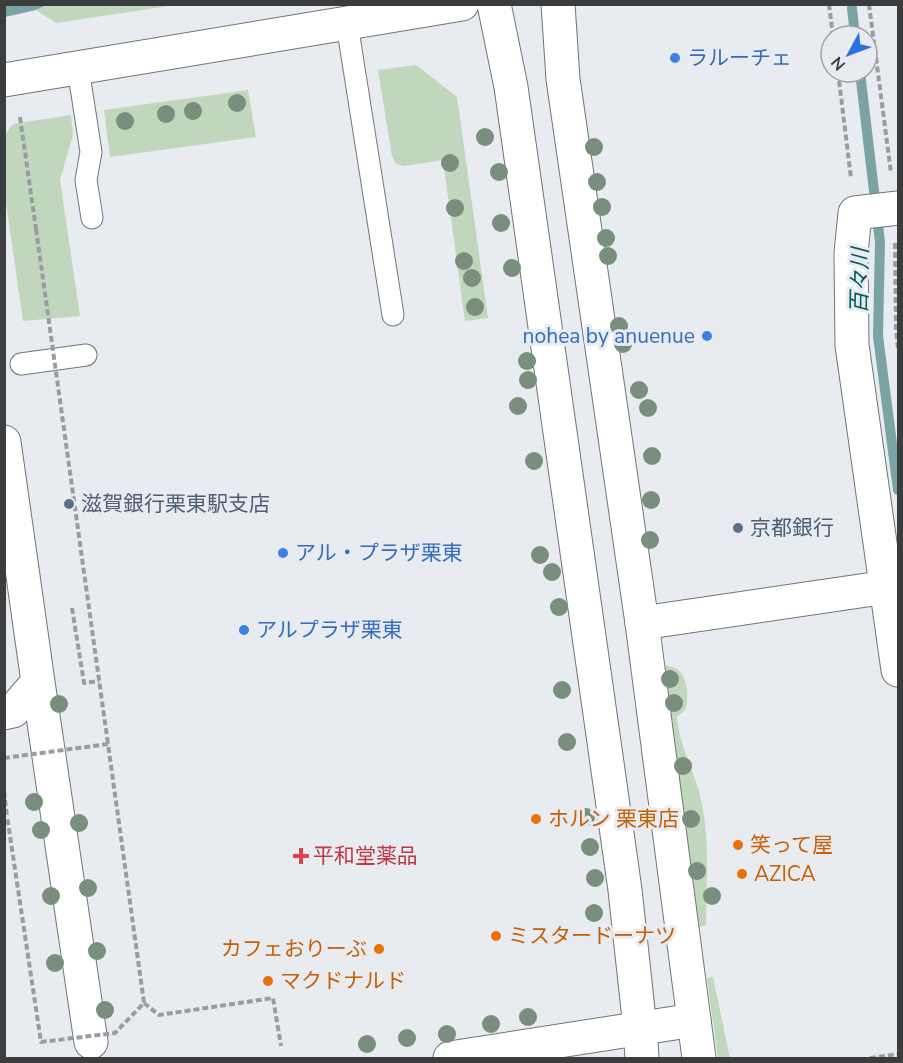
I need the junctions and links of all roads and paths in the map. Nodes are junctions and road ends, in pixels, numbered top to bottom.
1 (462, 4) edge
2 (494, 4) edge
3 (558, 4) edge
4 (830, 4) edge
5 (347, 24) junction
6 (832, 24) edge
7 (78, 68) junction
8 (4, 80) edge
9 (841, 84) edge
10 (20, 117) dead end
11 (875, 211) edge
12 (92, 218) dead end
13 (393, 315) dead end
14 (86, 355) dead end
15 (21, 364) dead end
16 (4, 442) edge
17 (893, 587) edge
18 (72, 609) dead end
19 (642, 623) junction
20 (898, 670) edge
21 (99, 681) junction
22 (38, 682) junction
23 (4, 713) edge
24 (108, 744) junction
25 (4, 758) edge
26 (4, 791) edge
27 (144, 1003) junction
28 (694, 1020) junction
29 (91, 1042) dead end
30 (641, 1043) edge
31 (281, 1046) dead end
32 (898, 1054) edge
33 (450, 1059) edge
34 (699, 1059) edge
35 (870, 1059) edge

1 - 5 street
2 - 30 street
3 - 19 street
4 - 6 path
5 - 7 street
5 - 13 lane
7 - 8 street
7 - 12 lane
9 - 11 path
10 - 21 path, bridge
11 - 17 street
14 - 15 lane
16 - 22 street
17 - 19 street
17 - 20 street
18 - 21 path
19 - 28 street
21 - 24 path, bridge
22 - 23 street
22 - 29 street
24 - 25 path, bridge
24 - 27 path, bridge
26 - 27 path, bridge
27 - 31 path
28 - 30 street
28 - 34 street
30 - 33 street
32 - 35 path

